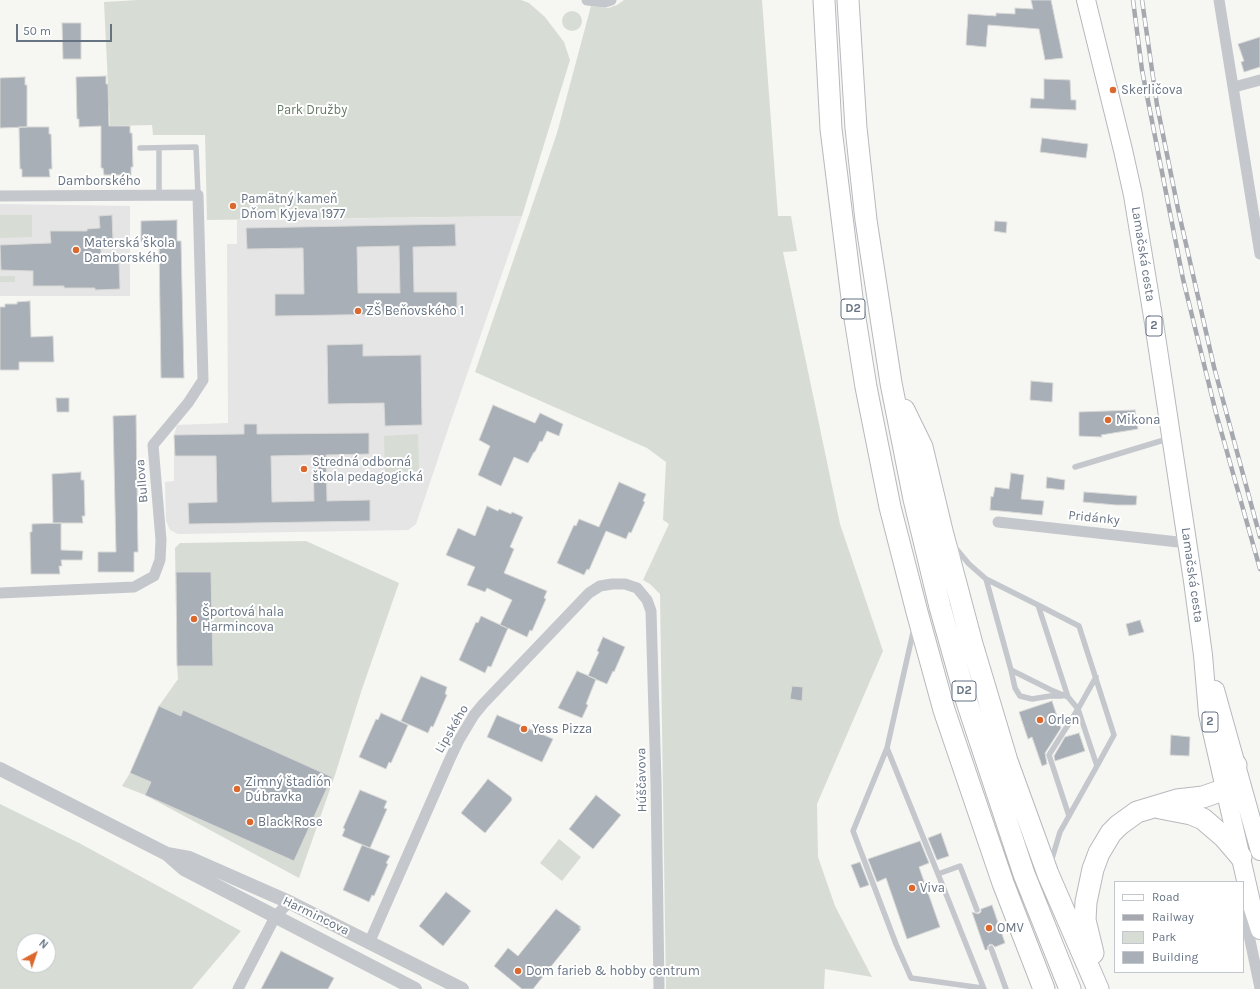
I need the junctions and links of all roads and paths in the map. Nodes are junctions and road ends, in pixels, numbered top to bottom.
1 (588, 0) edge
2 (611, 0) edge
3 (824, 0) edge
4 (848, 0) edge
5 (1086, 0) edge
6 (1219, 0) edge
7 (1260, 80) edge
8 (1234, 87) junction
9 (140, 148) dead end
10 (158, 148) junction
11 (159, 195) junction
12 (198, 195) junction
13 (0, 196) edge
14 (1260, 254) edge
15 (891, 383) junction
16 (1172, 440) junction
17 (1075, 467) dead end
18 (998, 522) dead end
19 (942, 531) junction
20 (1187, 543) junction
21 (986, 578) junction
22 (625, 584) joint
23 (0, 593) edge
24 (1038, 605) junction
25 (917, 612) junction
26 (1204, 655) junction
27 (1011, 670) junction
28 (1096, 677) junction
29 (1068, 697) junction
30 (1078, 710) junction
31 (886, 748) junction
32 (1236, 765) junction
33 (1097, 766) junction
34 (0, 768) edge
35 (1224, 788) junction
36 (1152, 807) junction
37 (1069, 816) junction
38 (167, 854) junction
39 (1250, 854) edge
40 (938, 874) junction
41 (1048, 874) junction
42 (289, 902) junction
43 (977, 910) dead end
44 (275, 917) junction
45 (1253, 925) edge
46 (1022, 935) junction
47 (369, 942) junction
48 (991, 948) dead end
49 (1260, 988) edge
50 (238, 989) edge
51 (415, 989) edge
52 (462, 989) edge
53 (659, 989) edge
54 (983, 989) edge
55 (1006, 989) edge
56 (1030, 989) edge
57 (1044, 989) edge
58 (1070, 989) edge
59 (1100, 989) edge

1 - 2 street
3 - 25 highway, D2
4 - 15 highway, D2
5 - 16 main road, Lamačská cesta / 2
6 - 8 street
7 - 8 street
8 - 14 street
9 - 10 lane
10 - 11 lane
10 - 12 lane
11 - 12 street, Damborského
11 - 13 street, Damborského
12 - 23 street, Bullova
15 - 19 highway
15 - 58 highway, D2
16 - 17 lane
16 - 20 main road, Lamačská cesta / 2
18 - 20 street, Pridánky
19 - 21 lane
19 - 41 highway
20 - 26 main road, Lamačská cesta / 2
21 - 24 lane
21 - 27 lane
22 - 47 street, Lipského
22 - 53 street, Húščavova
24 - 28 lane
24 - 29 lane
25 - 31 lane
25 - 46 highway, D2
26 - 32 main road, Lamačská cesta / 2
26 - 35 main road, Lamačská cesta / 2
27 - 29 lane
27 - 29 lane
28 - 30 lane
28 - 33 lane
29 - 30 lane
30 - 33 lane
30 - 37 lane
31 - 40 lane
31 - 54 lane
32 - 35 highway
32 - 39 main road, Lamačská cesta / 2
33 - 37 lane
34 - 38 street, Harmincova
35 - 36 highway
35 - 39 main road, Lamačská cesta / 2
36 - 39 highway
36 - 59 highway
37 - 41 lane
38 - 42 street, Harmincova
38 - 44 street, Harmincova
39 - 45 main road, Lamačská cesta / 2
40 - 43 lane
40 - 54 lane
41 - 59 highway
42 - 44 street
42 - 47 street, Harmincova
44 - 50 street
44 - 51 street, Harmincova
45 - 49 street, Lamačská cesta
46 - 56 highway
46 - 57 highway, D2
47 - 52 street, Harmincova
48 - 55 lane

